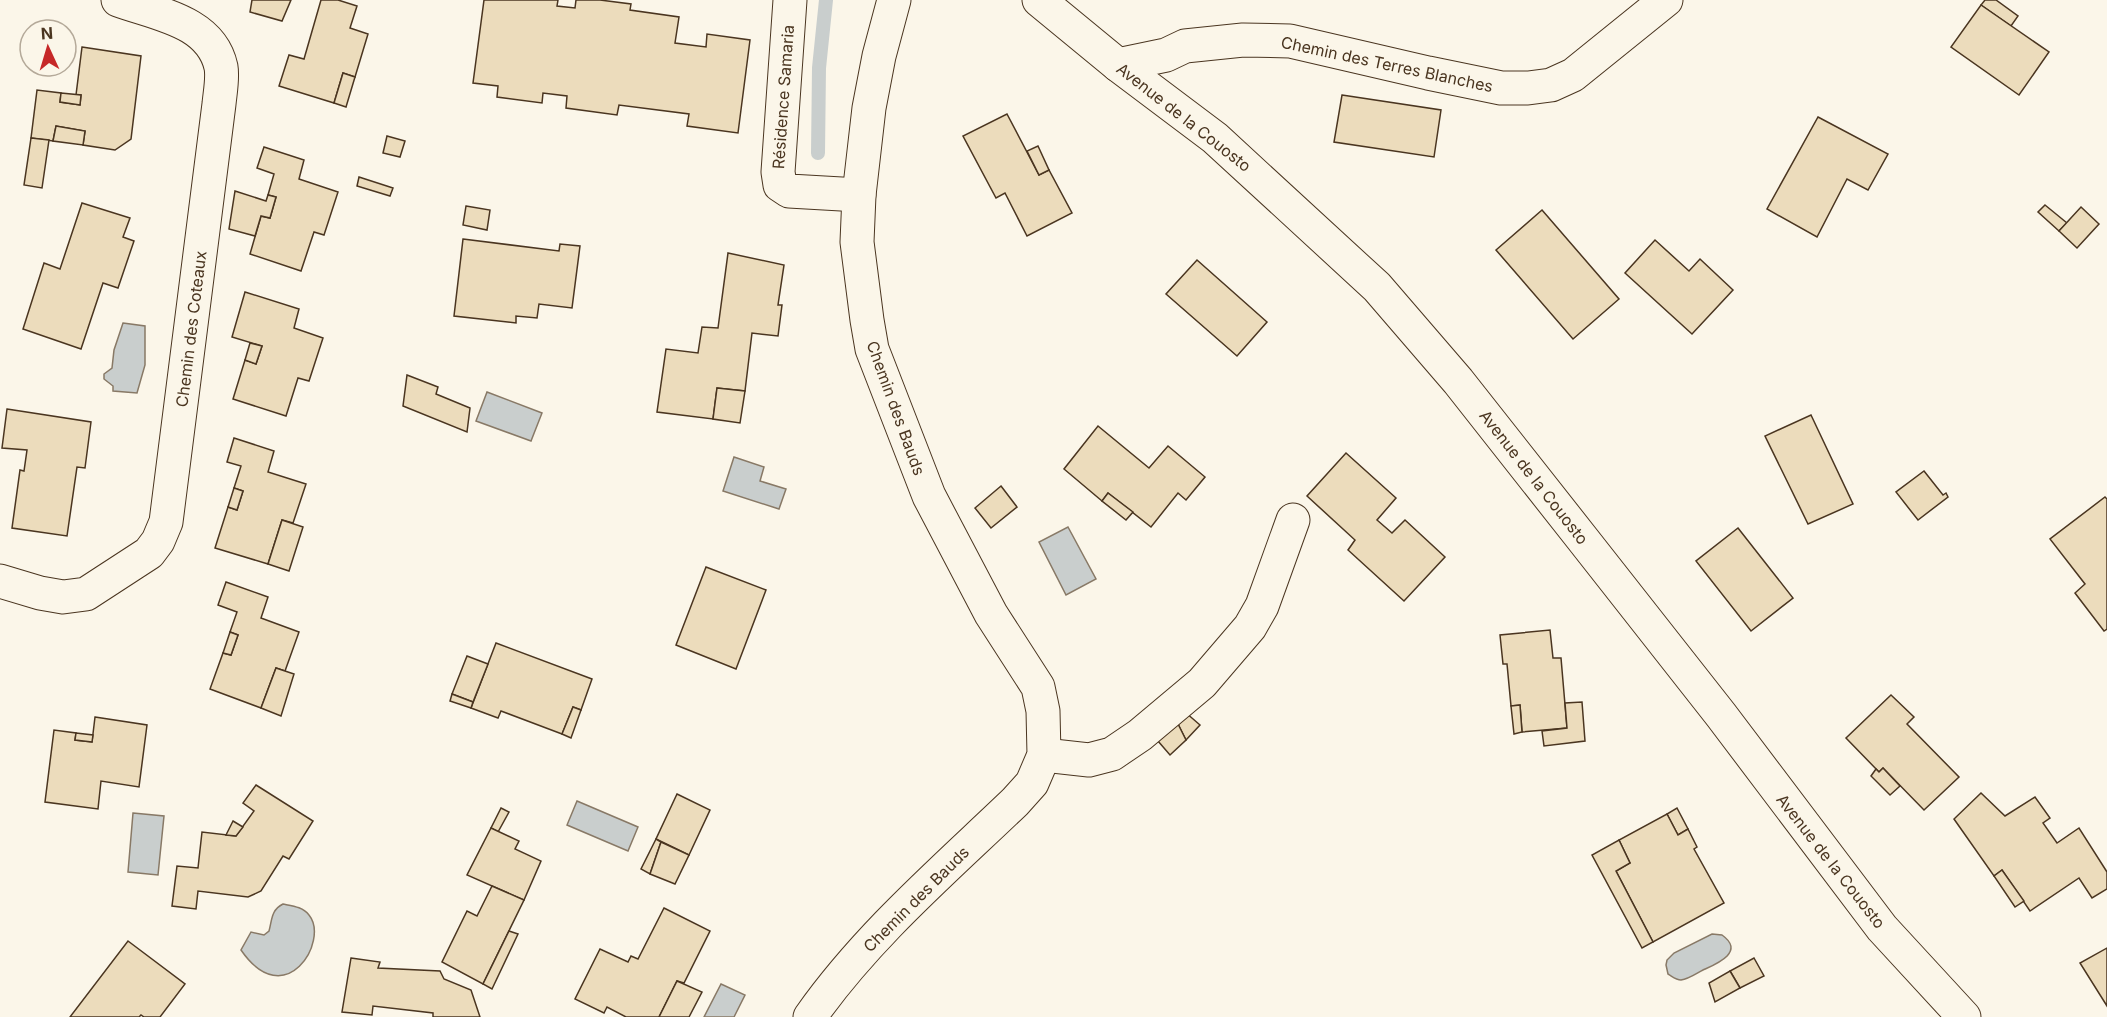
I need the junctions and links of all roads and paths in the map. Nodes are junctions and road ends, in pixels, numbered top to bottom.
1 (118, 0) edge
2 (790, 0) edge
3 (894, 0) edge
4 (1039, 0) edge
5 (1666, 0) edge
6 (1118, 65) junction
7 (859, 195) junction
8 (1293, 520) dead end
9 (0, 581) edge
10 (1044, 755) junction
11 (810, 1017) edge
12 (1964, 1017) edge

1 - 9 street, Chemin des Coteaux
2 - 7 street, Résidence Samaria
3 - 7 street, Chemin des Bauds
4 - 6 street, Avenue de la Couosto
5 - 6 street, Chemin des Terres Blanches
6 - 12 street, Avenue de la Couosto
7 - 10 street, Chemin des Bauds
8 - 10 street
10 - 11 street, Chemin des Bauds

